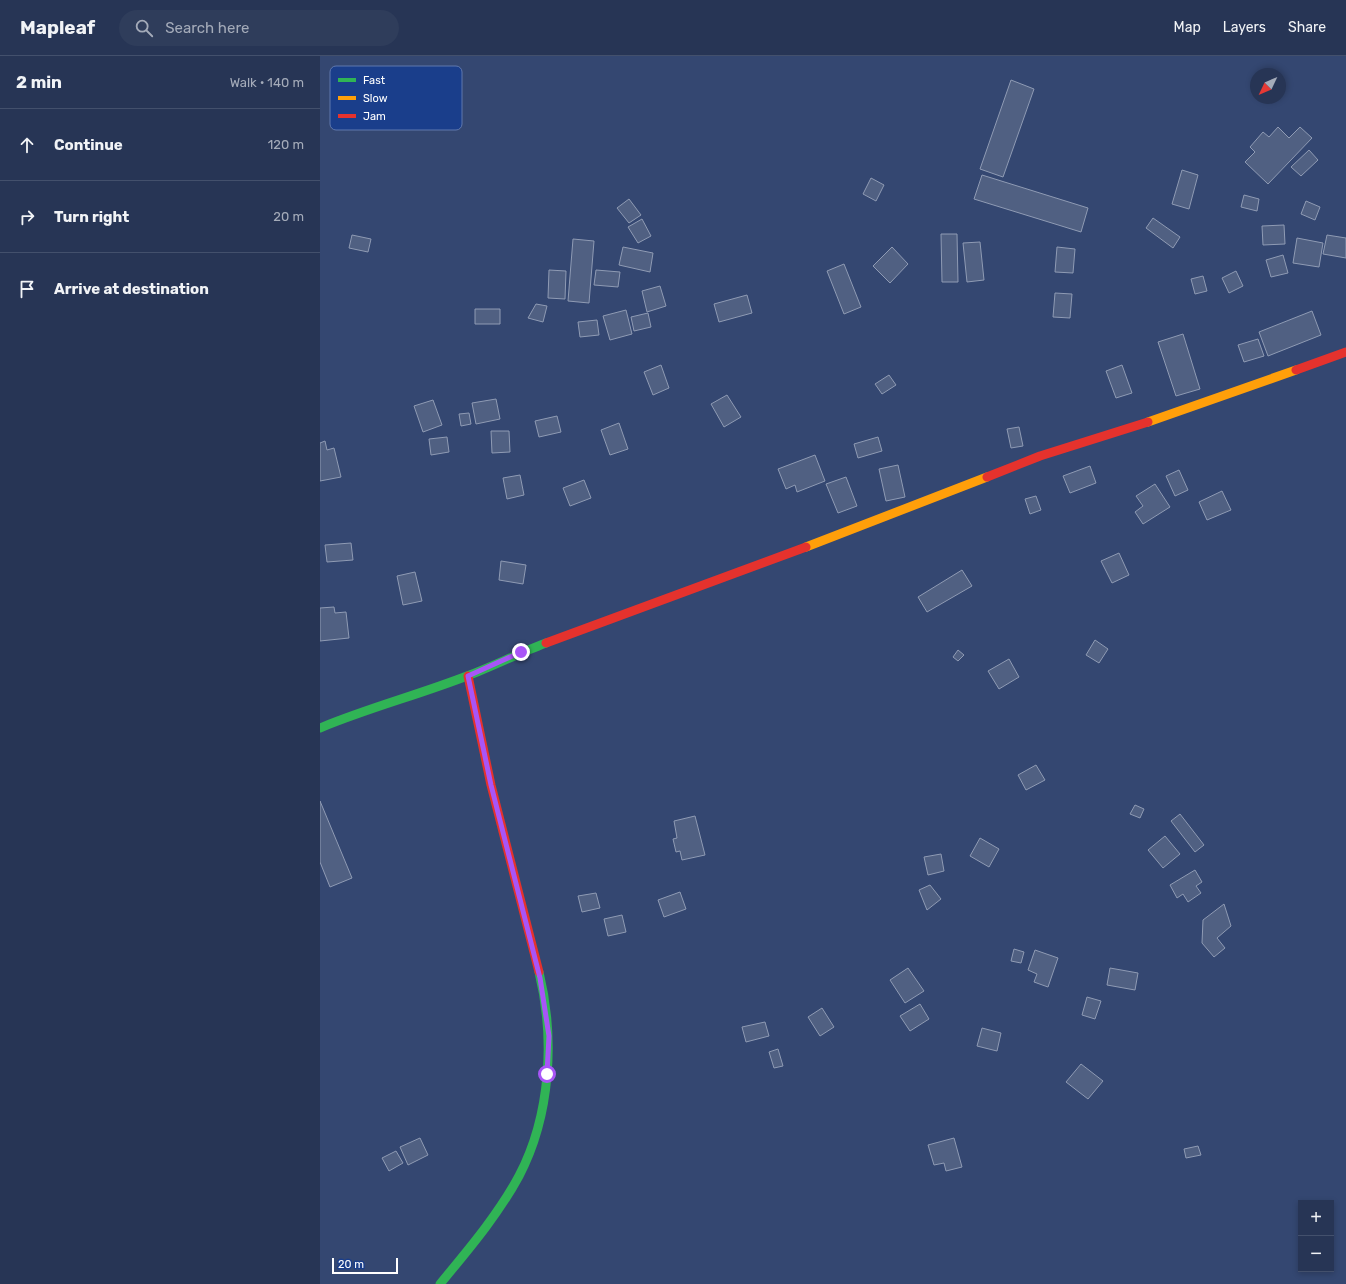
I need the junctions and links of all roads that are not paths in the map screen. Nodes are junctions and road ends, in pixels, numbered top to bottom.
1 (1346, 352) edge
2 (468, 676) junction
3 (320, 728) edge
4 (440, 1284) edge

1 - 2 street
2 - 3 street
2 - 4 street

